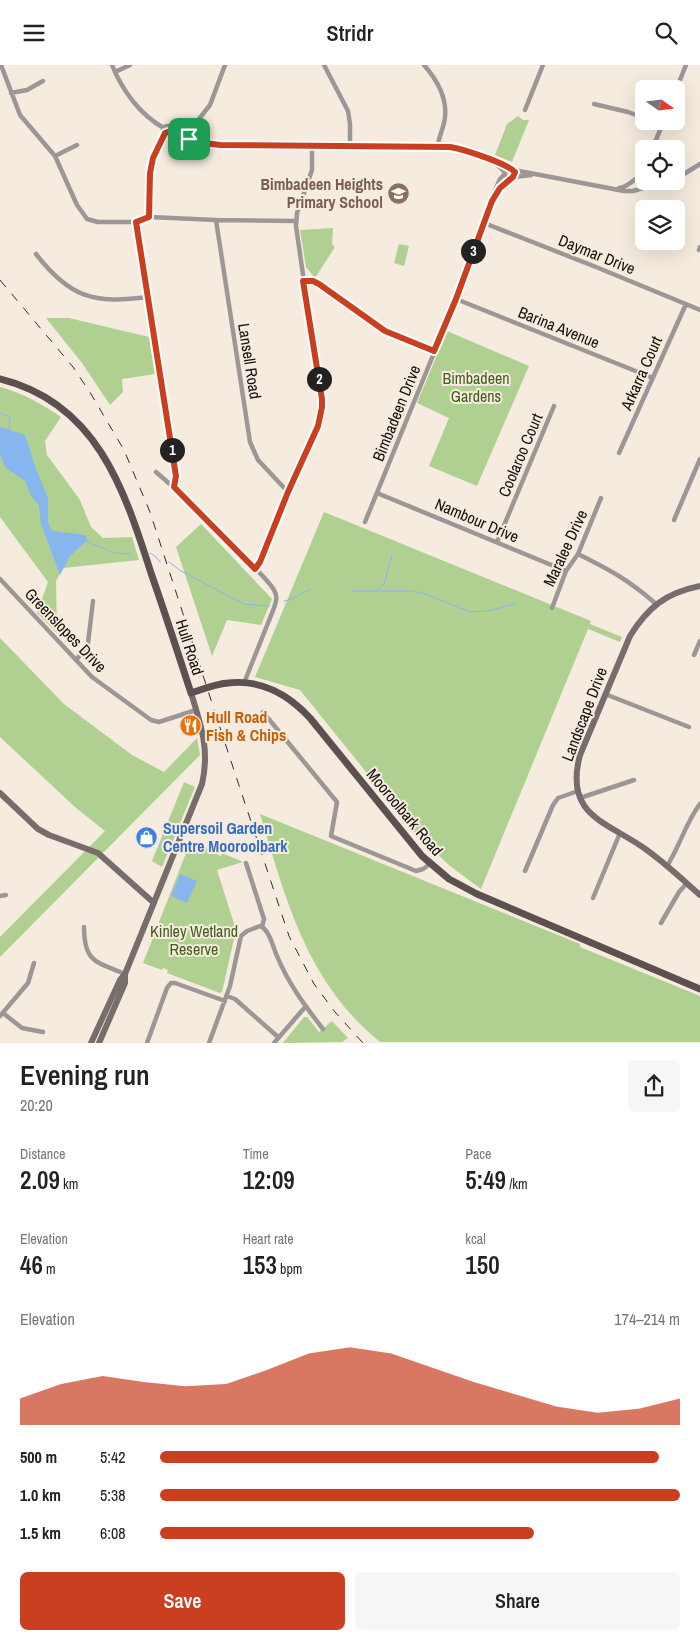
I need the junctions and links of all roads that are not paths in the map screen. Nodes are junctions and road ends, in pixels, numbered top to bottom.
1 (1, 65) edge
2 (112, 65) edge
3 (130, 65) edge
4 (225, 65) edge
5 (324, 65) edge
6 (424, 65) edge
7 (543, 65) edge
8 (686, 65) edge
9 (115, 72) junction
10 (680, 80) edge
11 (43, 81) dead end
12 (11, 93) junction
13 (594, 104) dead end
14 (525, 110) dead end
15 (635, 115) edge
16 (168, 132) junction
17 (189, 139) junction
18 (77, 145) dead end
19 (312, 146) junction
20 (350, 146) junction
21 (438, 147) junction
22 (55, 156) junction
23 (491, 160) junction
24 (700, 163) edge
25 (512, 169) junction
26 (505, 173) junction
27 (685, 173) edge
28 (535, 174) junction
29 (512, 178) junction
30 (635, 181) edge
31 (615, 189) junction
32 (636, 190) edge
33 (492, 201) junction
34 (149, 217) junction
35 (216, 220) junction
36 (296, 221) junction
37 (136, 222) junction
38 (484, 223) junction
39 (36, 254) dead end
40 (303, 281) junction
41 (148, 297) junction
42 (456, 299) junction
43 (686, 304) junction
44 (700, 310) edge
45 (434, 351) junction
46 (653, 378) junction
47 (0, 379) edge
48 (554, 406) dead end
49 (619, 453) dead end
50 (700, 459) edge
51 (154, 472) dead end
52 (174, 487) junction
53 (288, 492) junction
54 (378, 493) junction
55 (601, 498) dead end
56 (674, 520) dead end
57 (364, 522) dead end
58 (497, 542) junction
59 (578, 555) junction
60 (255, 569) junction
61 (566, 571) junction
62 (0, 579) edge
63 (700, 586) edge
64 (93, 601) dead end
65 (656, 603) junction
66 (552, 608) dead end
67 (700, 641) edge
68 (694, 655) dead end
69 (76, 660) junction
70 (244, 683) junction
71 (191, 693) junction
72 (605, 694) junction
73 (196, 710) junction
74 (263, 712) dead end
75 (689, 727) dead end
76 (634, 780) dead end
77 (0, 793) edge
78 (579, 795) junction
79 (700, 803) edge
80 (620, 833) junction
81 (246, 863) dead end
82 (430, 864) junction
83 (668, 866) junction
84 (526, 871) dead end
85 (687, 883) junction
86 (6, 895) dead end
87 (700, 895) edge
88 (0, 896) edge
89 (593, 898) dead end
90 (154, 903) junction
91 (661, 923) dead end
92 (84, 927) dead end
93 (262, 927) junction
94 (34, 963) dead end
95 (125, 974) junction
96 (700, 989) edge
97 (226, 999) junction
98 (306, 1007) junction
99 (2, 1014) edge
100 (323, 1029) dead end
101 (43, 1032) dead end
102 (278, 1037) junction
103 (91, 1043) edge
104 (100, 1043) edge
105 (147, 1043) edge
106 (209, 1043) edge
107 (274, 1043) edge

1 - 12 street
2 - 9 street
3 - 9 street
4 - 17 street
5 - 20 street
6 - 21 street
7 - 14 street
8 - 10 street
9 - 16 street
11 - 12 street
12 - 22 street
13 - 15 street
16 - 17 street
16 - 34 street
17 - 19 street
18 - 22 street
19 - 20 street
19 - 36 street
20 - 21 street
21 - 23 street
22 - 37 street
23 - 25 street
23 - 26 street
24 - 27 street
25 - 26 street
25 - 28 street
25 - 29 street
26 - 29 street
26 - 33 street, Bimbadeen Drive
28 - 29 street
28 - 31 street
29 - 33 street, Bimbadeen Drive
30 - 31 street
31 - 32 street
33 - 38 street, Bimbadeen Drive
34 - 35 street
34 - 37 street
35 - 36 street
35 - 53 street, Lansell Road
36 - 40 street
37 - 41 street
38 - 42 street, Bimbadeen Drive
38 - 43 street, Daymar Drive
39 - 41 street
40 - 45 street
40 - 53 street
41 - 52 street
42 - 45 street, Bimbadeen Drive
42 - 46 street, Barina Avenue
43 - 44 street, Daymar Drive
43 - 46 street, Arkarra Court
45 - 54 street, Bimbadeen Drive
46 - 49 street, Arkarra Court
47 - 71 main road, Hull Road
48 - 58 street, Coolaroo Court
50 - 56 street
51 - 52 street
52 - 60 street
53 - 60 street
54 - 57 street, Bimbadeen Drive
54 - 58 street, Nambour Drive
55 - 59 street, Maralee Drive
58 - 61 street, Nambour Drive
59 - 61 street, Maralee Drive
59 - 65 street
60 - 70 street
61 - 66 street, Maralee Drive
62 - 69 street, Greenslopes Drive
63 - 65 street, Landscape Drive
64 - 69 street
65 - 72 street, Landscape Drive
67 - 68 street
69 - 73 street, Greenslopes Drive
70 - 71 main road, Mooroolbark Road
70 - 82 main road, Mooroolbark Road
71 - 73 street, Hull Road
72 - 75 street
72 - 78 street, Landscape Drive
73 - 90 street, Hull Road
74 - 82 street
76 - 78 street
77 - 90 street
78 - 80 street
78 - 84 street
79 - 83 street
80 - 83 street
80 - 89 street
81 - 93 street
82 - 96 main road, Mooroolbark Road
83 - 85 street
85 - 87 street
85 - 91 street
86 - 88 street
90 - 95 street, Hull Road
92 - 95 street
93 - 97 street
93 - 98 street
94 - 99 street
95 - 103 street, Hull Road
95 - 104 street, Hull Road
97 - 102 street
97 - 105 street
97 - 106 street
98 - 100 street
98 - 102 street
99 - 101 street
102 - 107 street

